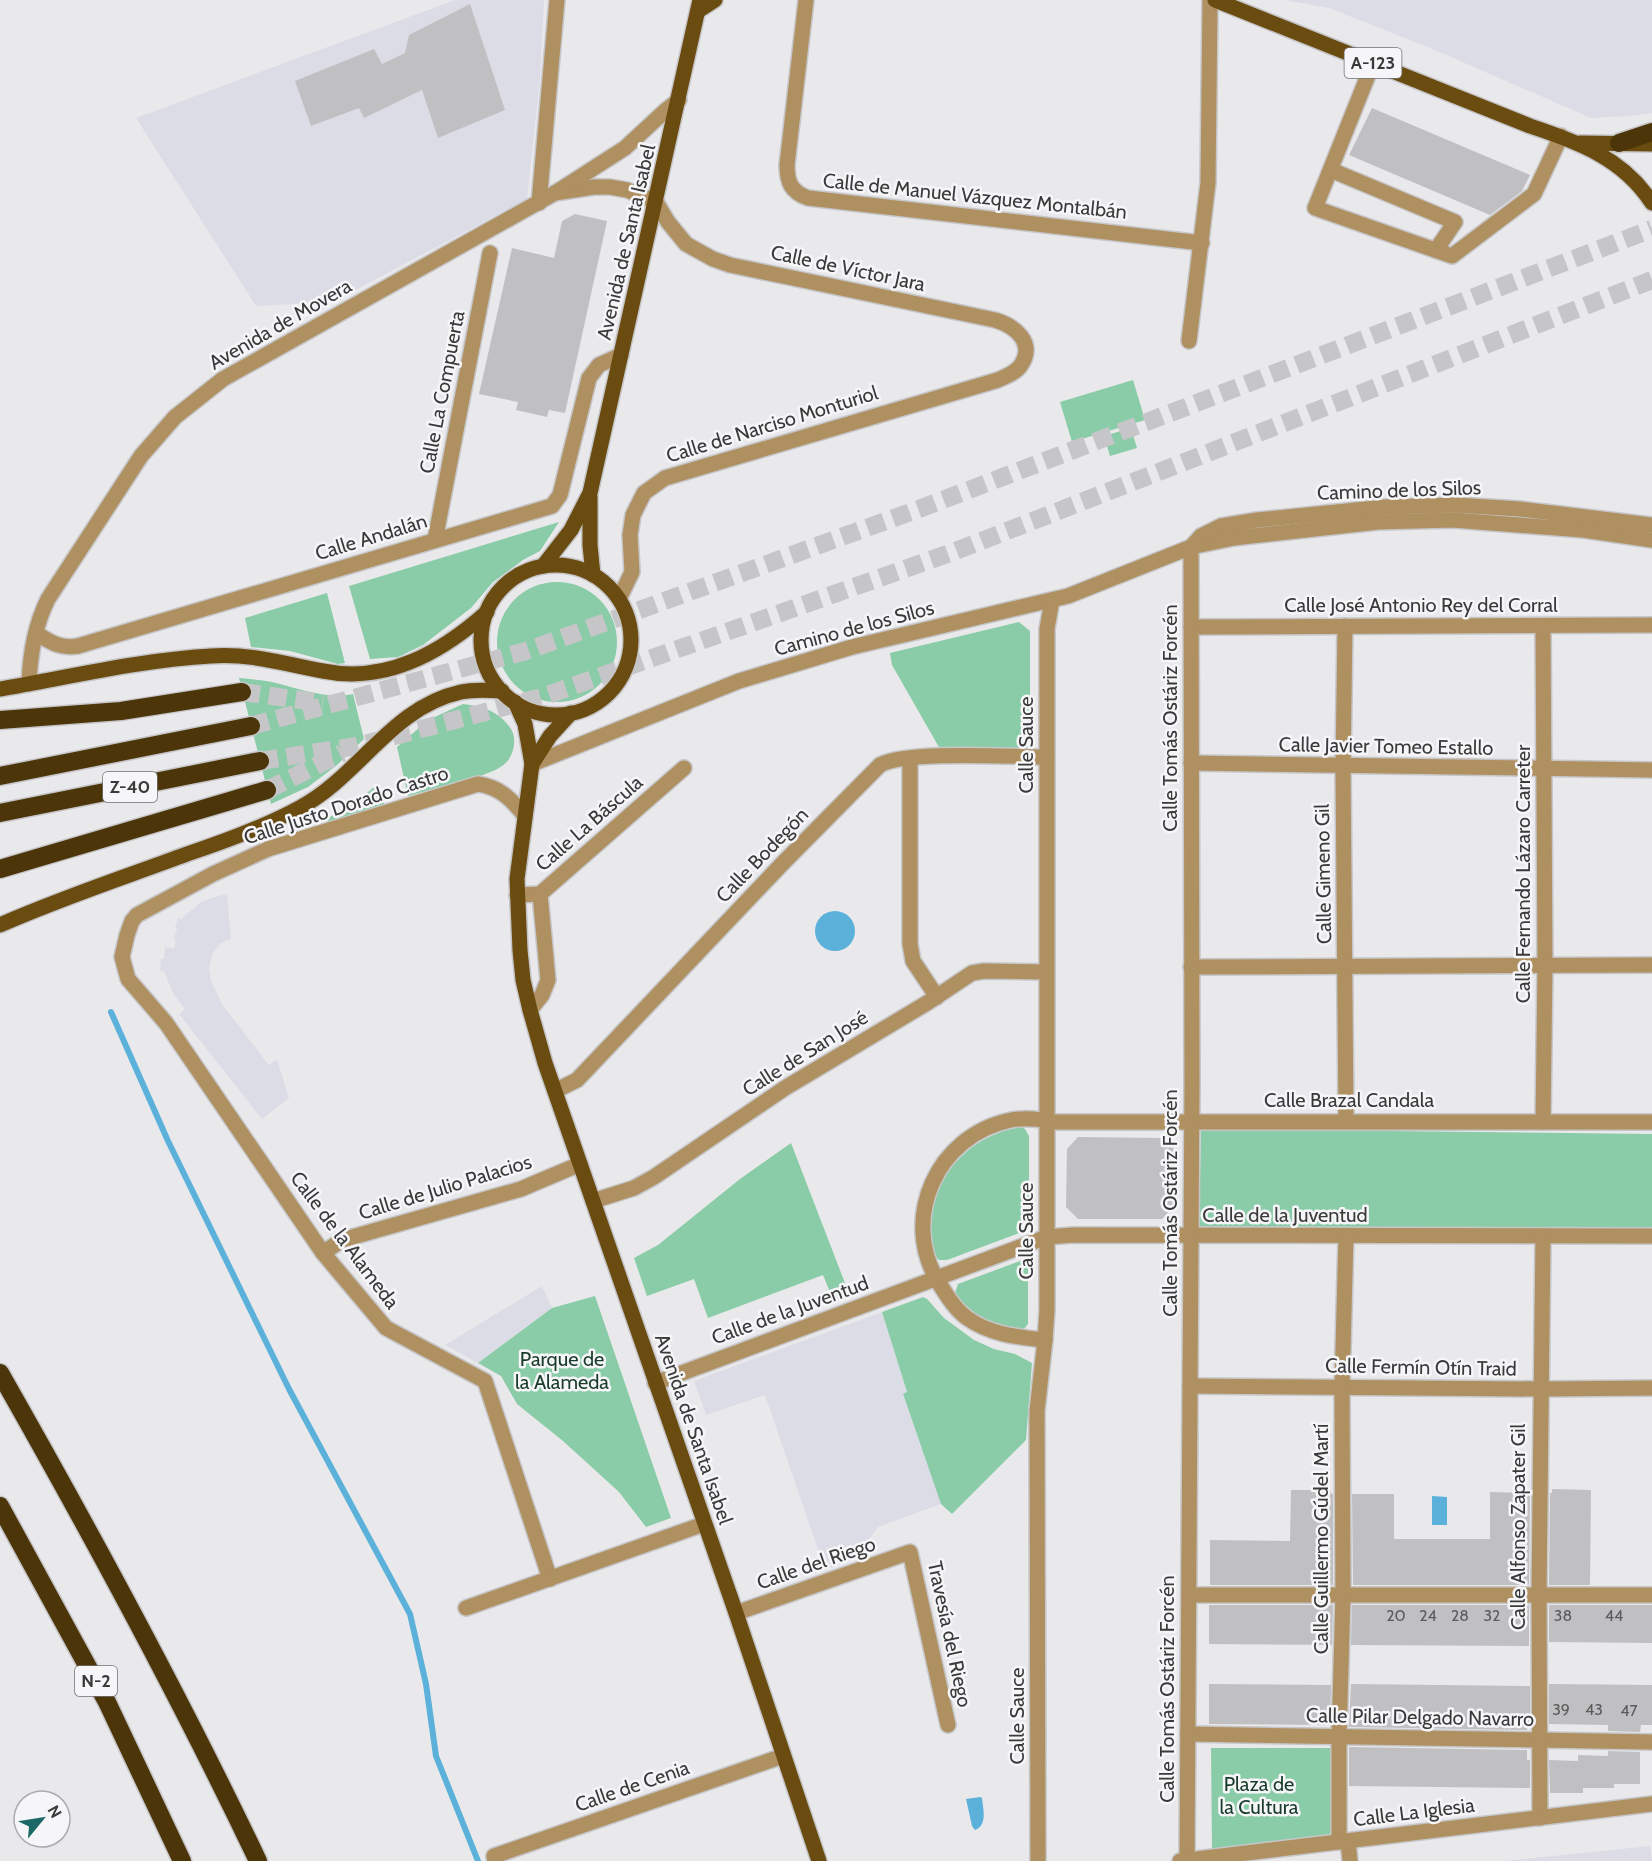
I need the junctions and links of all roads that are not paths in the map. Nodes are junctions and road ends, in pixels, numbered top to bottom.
1 (557, 0) edge
2 (715, 0) edge
3 (806, 0) edge
4 (1210, 0) edge
5 (1215, 0) edge
6 (699, 6) edge
7 (1373, 63) junction
8 (679, 100) junction
9 (1652, 132) edge
10 (1561, 136) junction
11 (1580, 143) junction
12 (1619, 143) junction
13 (1652, 144) edge
14 (1330, 170) junction
15 (555, 193) junction
16 (656, 202) junction
17 (1652, 202) edge
18 (538, 203) junction
19 (1202, 243) junction
20 (1436, 250) junction
21 (490, 252) dead end
22 (1189, 341) dead end
23 (621, 355) junction
24 (1021, 366) joint
25 (590, 493) junction
26 (1652, 525) edge
27 (435, 540) junction
28 (1652, 540) edge
29 (1191, 547) junction
30 (543, 566) junction
31 (593, 575) junction
32 (619, 599) junction
33 (1052, 600) junction
34 (487, 612) junction
35 (1652, 625) edge
36 (1345, 626) junction
37 (1543, 626) junction
38 (1191, 627) junction
39 (36, 633) junction
40 (29, 684) junction
41 (0, 689) edge
42 (502, 691) junction
43 (242, 692) tunnel mouth
44 (515, 702) junction
45 (571, 713) junction
46 (0, 720) edge
47 (251, 726) tunnel mouth
48 (1047, 757) junction
49 (910, 758) junction
50 (260, 761) tunnel mouth
51 (532, 764) junction
52 (1191, 764) junction
53 (1343, 767) junction
54 (684, 768) dead end
55 (1544, 769) junction
56 (1652, 770) edge
57 (0, 776) edge
58 (267, 790) tunnel mouth
59 (0, 813) edge
60 (525, 816) junction
61 (0, 869) edge
62 (540, 894) junction
63 (517, 895) junction
64 (143, 911) joint
65 (0, 926) edge
66 (1346, 966) junction
67 (1545, 966) junction
68 (1652, 966) edge
69 (1191, 967) junction
70 (1046, 972) junction
71 (937, 997) junction
72 (530, 1010) junction
73 (555, 1091) junction
74 (1046, 1120) junction
75 (1192, 1121) junction
76 (1346, 1121) junction
77 (1543, 1122) junction
78 (1652, 1122) edge
79 (580, 1164) junction
80 (593, 1201) junction
81 (1191, 1236) junction
82 (1346, 1236) junction
83 (1543, 1236) junction
84 (1652, 1236) edge
85 (1047, 1237) junction
86 (323, 1253) junction
87 (936, 1278) junction
88 (1046, 1341) junction
89 (0, 1373) edge
90 (656, 1383) junction
91 (1190, 1386) junction
92 (1342, 1387) junction
93 (1652, 1388) edge
94 (1540, 1389) junction
95 (0, 1506) edge
96 (704, 1524) junction
97 (910, 1552) joint
98 (550, 1579) junction
99 (1539, 1594) junction
100 (1189, 1595) junction
101 (1343, 1595) junction
102 (1652, 1595) edge
103 (466, 1608) dead end
104 (736, 1613) junction
105 (948, 1725) dead end
106 (1188, 1734) junction
107 (1339, 1737) junction
108 (1540, 1740) junction
109 (1652, 1742) edge
110 (783, 1756) junction
111 (1652, 1804) edge
112 (1540, 1818) junction
113 (1344, 1841) junction
114 (495, 1858) edge
115 (1184, 1860) edge
116 (182, 1861) edge
117 (258, 1861) edge
118 (819, 1861) edge
119 (1038, 1861) edge
120 (1350, 1861) edge

1 - 18 street
2 - 6 main road
3 - 19 street, Calle de Manuel Vázquez Montalbán
4 - 19 street
5 - 7 main road, A-123
6 - 8 main road, Avenida de Santa Isabel
7 - 10 main road, A-123
7 - 14 street
8 - 15 street, Avenida de Movera
8 - 16 main road, Avenida de Santa Isabel
9 - 12 highway
10 - 11 main road, A-123
10 - 20 street
11 - 12 main road, A-123
11 - 17 main road, A-123
12 - 13 main road, A-123
14 - 20 street
14 - 20 street
15 - 16 street, Avenida de Movera
15 - 18 street, Avenida de Movera
16 - 23 main road, Avenida de Santa Isabel
16 - 24 street, Calle de Víctor Jara
18 - 39 street, Avenida de Movera
19 - 22 street
21 - 27 street, Calle La Compuerta
23 - 25 main road, Avenida de Santa Isabel
23 - 27 street, Calle Andalán
24 - 32 street, Calle de Narciso Monturiol
25 - 30 main road, Avenida de Santa Isabel
25 - 31 main road, Avenida de Santa Isabel
26 - 29 street, Camino de los Silos
27 - 39 street, Calle Andalán
28 - 29 street, Camino de los Silos
29 - 33 street, Camino de los Silos
29 - 38 street, Calle Tomás Ostáriz Forcén
30 - 31 main road
30 - 34 main road
31 - 32 main road
32 - 45 main road
33 - 48 street, Calle Sauce
33 - 51 street, Camino de los Silos
34 - 40 main road
34 - 42 main road
35 - 37 street, Calle José Antonio Rey del Corral
36 - 37 street, Calle José Antonio Rey del Corral
36 - 38 street, Calle José Antonio Rey del Corral
36 - 53 street, Calle Gimeno Gil
37 - 55 street, Calle Fernando Lázaro Carreter
38 - 52 street, Calle Tomás Ostáriz Forcén
39 - 40 street, Avenida de Movera
40 - 41 main road
42 - 44 main road
42 - 65 main road
43 - 46 highway
44 - 45 main road
44 - 51 main road, Avenida de Santa Isabel
45 - 51 main road, Avenida de Santa Isabel
47 - 57 highway, Z-40
48 - 49 street, Calle Bodegón
48 - 70 street, Calle Sauce
49 - 71 street
49 - 73 street, Calle Bodegón
50 - 59 highway, Z-40
51 - 60 main road, Avenida de Santa Isabel
52 - 53 street, Calle Javier Tomeo Estallo
52 - 69 street, Calle Tomás Ostáriz Forcén
53 - 55 street, Calle Javier Tomeo Estallo
53 - 66 street, Calle Gimeno Gil
54 - 62 street, Calle La Báscula
55 - 56 street, Calle Javier Tomeo Estallo
55 - 67 street, Calle Fernando Lázaro Carreter
58 - 61 highway
60 - 63 main road, Avenida de Santa Isabel
60 - 64 street, Calle Justo Dorado Castro
62 - 63 street, Calle La Báscula
62 - 72 street
63 - 72 main road, Avenida de Santa Isabel
64 - 86 street, Calle de la Alameda
66 - 67 street
66 - 69 street
66 - 76 street, Calle Gimeno Gil
67 - 68 street
67 - 77 street, Calle Fernando Lázaro Carreter
69 - 75 street, Calle Tomás Ostáriz Forcén
70 - 71 street, Calle de San José
70 - 74 street, Calle Sauce
71 - 80 street, Calle de San José
72 - 73 main road, Avenida de Santa Isabel
73 - 79 main road, Avenida de Santa Isabel
74 - 75 street, Calle Brazal Candala
74 - 85 street, Calle Sauce
74 - 87 street, Calle Brazal Candala
75 - 76 street, Calle Brazal Candala
75 - 81 street, Calle Tomás Ostáriz Forcén
76 - 77 street, Calle Brazal Candala
77 - 78 street, Calle Brazal Candala
79 - 80 main road, Avenida de Santa Isabel
79 - 86 street, Calle de Julio Palacios
80 - 90 main road, Avenida de Santa Isabel
81 - 82 street, Calle de la Juventud
81 - 85 street, Calle de la Juventud
81 - 91 street, Calle Tomás Ostáriz Forcén
82 - 83 street, Calle de la Juventud
82 - 92 street, Calle Guillermo Gúdel Martí
83 - 84 street, Calle de la Juventud
83 - 94 street, Calle Alfonso Zapater Gil
85 - 87 street, Calle de la Juventud
85 - 88 street, Calle Sauce
86 - 98 street, Calle de la Alameda
87 - 88 street, Calle Brazal Candala
87 - 90 street, Calle de la Juventud
88 - 119 street, Calle Sauce
89 - 117 highway
90 - 96 main road, Avenida de Santa Isabel
91 - 92 street, Calle Fermín Otín Traid
91 - 100 street, Calle Tomás Ostáriz Forcén
92 - 94 street, Calle Fermín Otín Traid
92 - 101 street, Calle Guillermo Gúdel Martí
93 - 94 street, Calle Fermín Otín Traid
94 - 99 street, Calle Alfonso Zapater Gil
95 - 116 highway, N-2
96 - 98 street
96 - 104 main road, Avenida de Santa Isabel
97 - 104 street, Calle del Riego
97 - 105 street, Travesía del Riego
98 - 103 street
99 - 101 street
99 - 102 street
99 - 108 street, Calle Alfonso Zapater Gil
100 - 101 street
100 - 106 street, Calle Tomás Ostáriz Forcén
101 - 107 street, Calle Guillermo Gúdel Martí
104 - 110 main road, Avenida de Santa Isabel
106 - 107 street, Calle Pilar Delgado Navarro
106 - 115 street, Calle Tomás Ostáriz Forcén
107 - 108 street, Calle Pilar Delgado Navarro
107 - 113 street, Calle Guillermo Gúdel Martí
108 - 109 street, Calle Pilar Delgado Navarro
108 - 112 street, Calle Alfonso Zapater Gil
110 - 114 street, Calle de Cenia
110 - 118 main road, Avenida de Santa Isabel
111 - 112 street, Calle La Iglesia
112 - 113 street, Calle La Iglesia
113 - 115 street, Calle La Iglesia
113 - 120 street, Calle Guillermo Gúdel Martí

